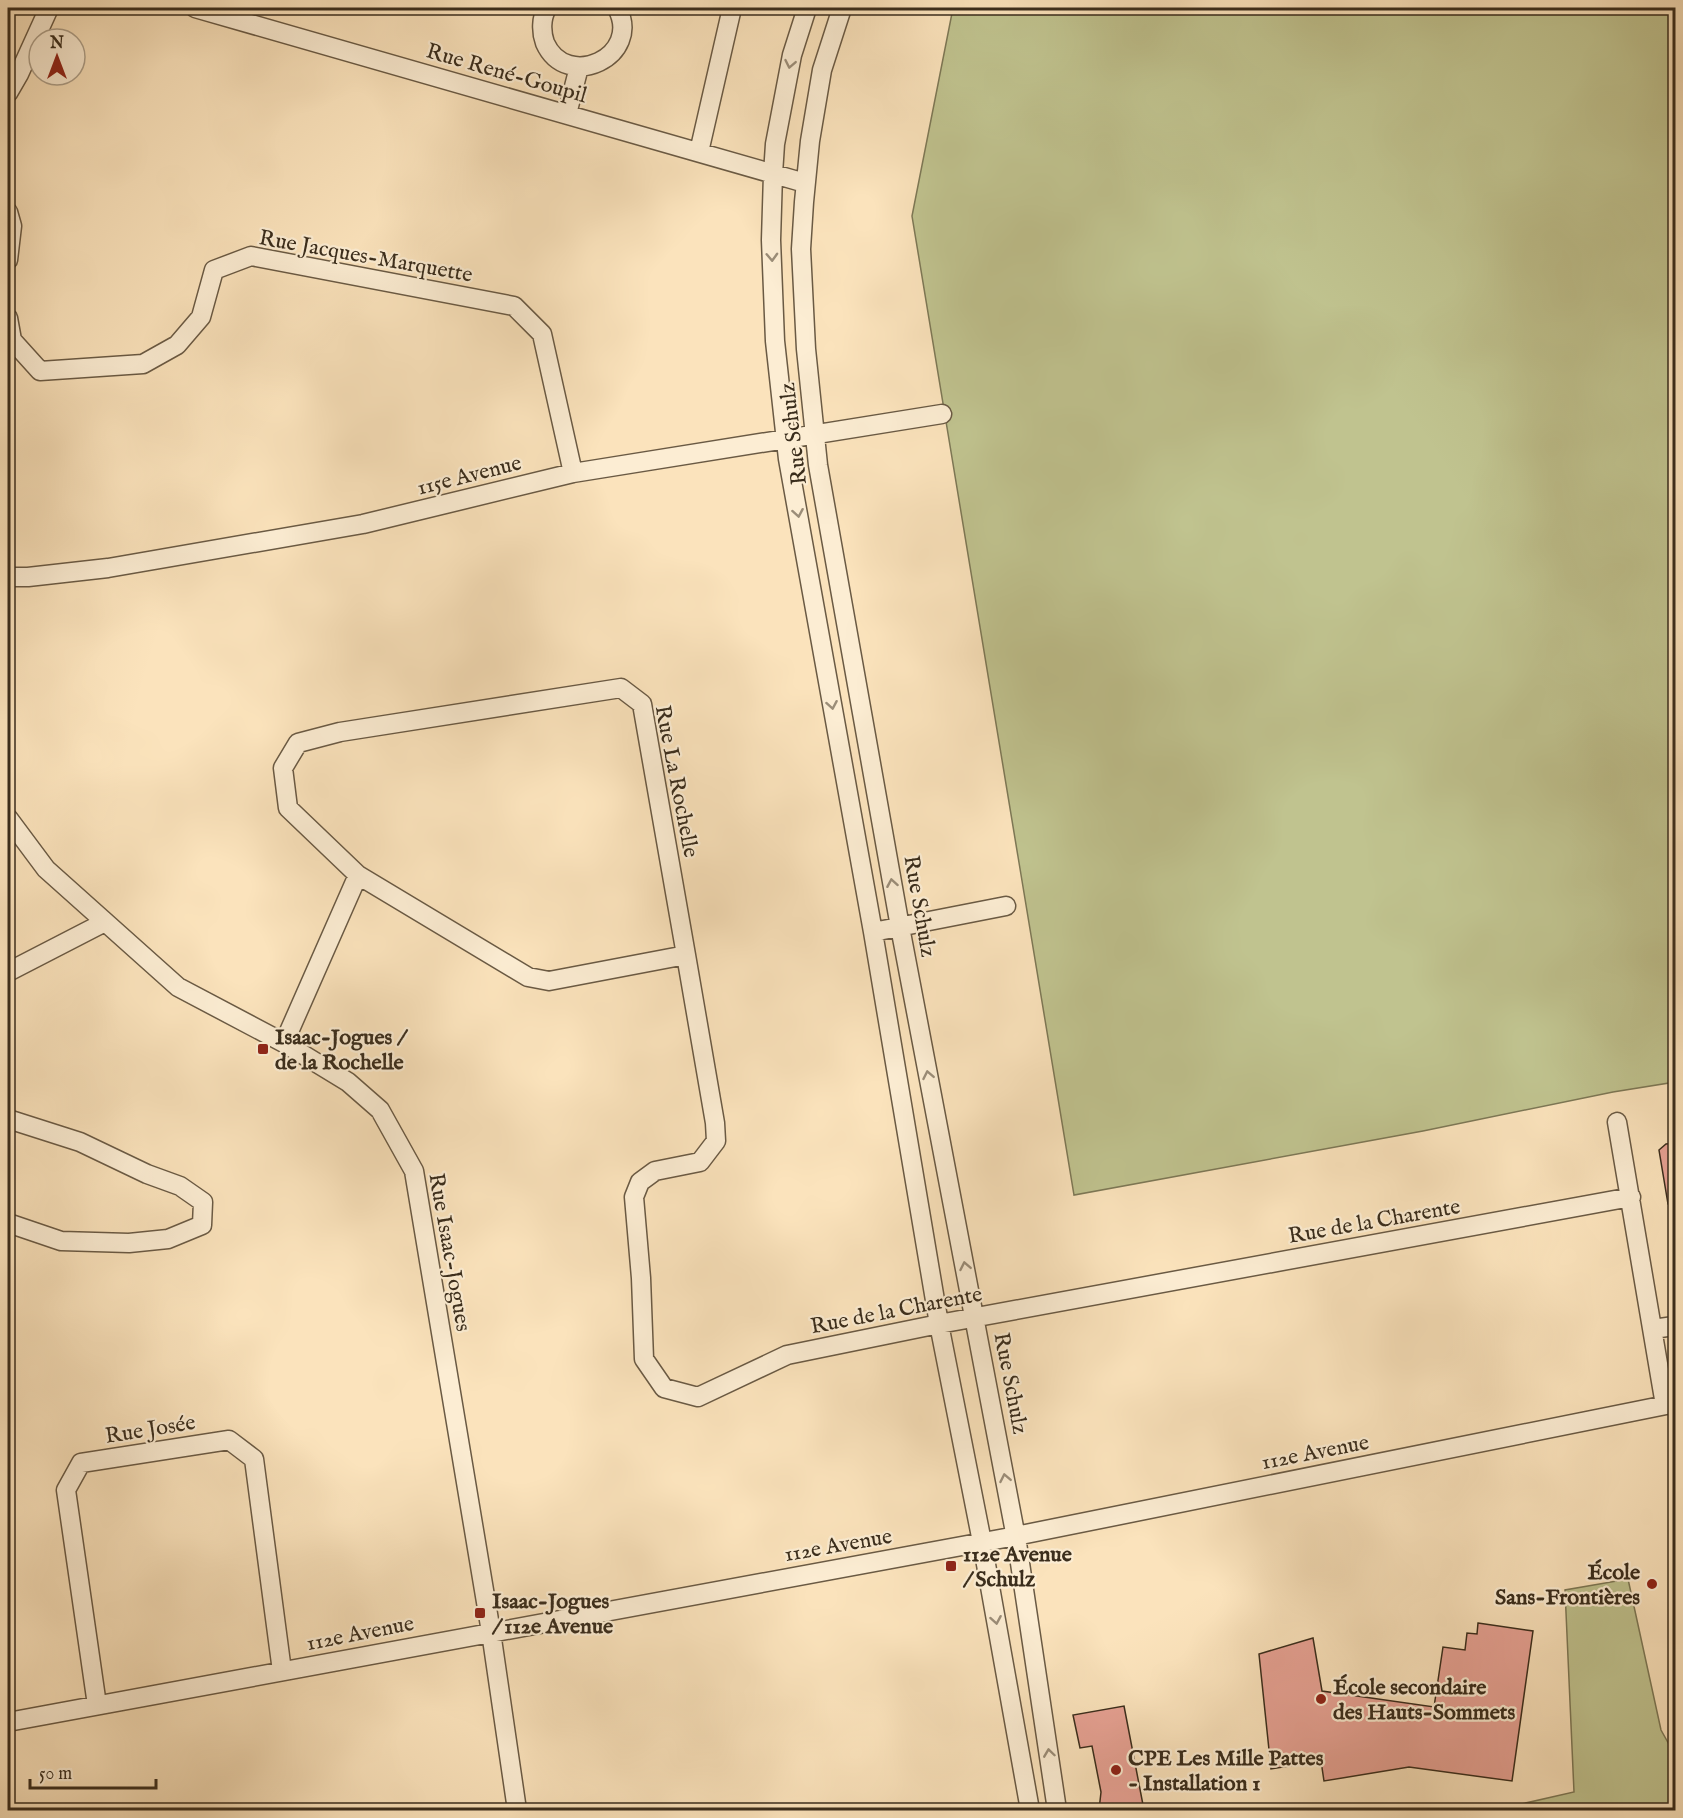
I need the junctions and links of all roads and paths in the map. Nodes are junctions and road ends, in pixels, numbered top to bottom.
1 (50, 8) edge
2 (195, 8) edge
3 (547, 8) edge
4 (617, 8) edge
5 (732, 8) edge
6 (807, 8) edge
7 (842, 8) edge
8 (244, 14) edge
9 (579, 67) junction
10 (8, 93) edge
11 (567, 114) junction
12 (699, 152) junction
13 (773, 174) junction
14 (805, 183) junction
15 (8, 212) edge
16 (8, 260) edge
17 (8, 318) edge
18 (942, 414) dead end
19 (815, 436) junction
20 (786, 440) junction
21 (573, 473) junction
22 (8, 577) edge
23 (8, 818) edge
24 (358, 875) junction
25 (1006, 906) dead end
26 (105, 922) junction
27 (900, 927) junction
28 (873, 932) junction
29 (686, 955) junction
30 (8, 972) edge
31 (284, 1042) junction
32 (8, 1119) edge
33 (1617, 1122) dead end
34 (1631, 1197) junction
35 (8, 1223) edge
36 (975, 1317) junction
37 (939, 1324) junction
38 (1674, 1326) dead end
39 (1653, 1329) junction
40 (1670, 1404) edge
41 (1016, 1536) junction
42 (982, 1542) junction
43 (491, 1632) junction
44 (282, 1671) junction
45 (1038, 1675) junction
46 (1006, 1679) junction
47 (97, 1705) junction
48 (8, 1722) edge
49 (517, 1810) edge
50 (1030, 1810) edge
51 (1058, 1810) edge

1 - 10 street
2 - 8 street, Rue René-Goupil
3 - 9 street
4 - 9 street
5 - 12 street
6 -> 13 street, Rue Schulz
7 - 14 street, Rue Schulz
8 - 11 street, Rue René-Goupil
9 - 11 street
11 - 12 street, Rue René-Goupil
12 - 13 street, Rue René-Goupil
13 - 14 street, Rue René-Goupil
13 -> 20 street, Rue Schulz
14 - 19 street, Rue Schulz
15 - 16 street
17 - 21 street, Rue Jacques-Marquette
18 - 19 street, 115e Avenue
19 - 20 street, 115e Avenue
27 -> 19 street, Rue Schulz
20 - 21 street, 115e Avenue
20 -> 28 street, Rue Schulz
21 - 22 street, 115e Avenue
23 - 26 street, Rue Isaac-Jogues
24 - 29 street, Rue La Rochelle
24 - 29 street, Rue La Rochelle
24 - 31 street
25 - 27 street
26 - 30 street
26 - 31 street, Rue Isaac-Jogues
27 - 28 street
36 -> 27 street, Rue Schulz
28 - 37 street, Rue Schulz
29 - 37 street, Rue de la Charente
31 - 43 street, Rue Isaac-Jogues
32 - 35 street
33 - 34 street
34 - 36 street, Rue de la Charente
34 - 39 street
36 - 37 street, Rue de la Charente
41 -> 36 street, Rue Schulz
37 - 42 street, Rue Schulz
38 - 39 street
39 - 40 street
40 - 41 street, 112e Avenue
41 - 42 street, 112e Avenue
41 - 45 street, Rue Schulz
42 - 43 street, 112e Avenue
42 -> 46 street, Rue Schulz
43 - 44 street, 112e Avenue
43 - 49 street, Rue Isaac-Jogues
44 - 47 street, 112e Avenue
44 - 47 street, Rue Josée
45 - 46 street
51 -> 45 street, Rue Schulz
46 - 50 street, Rue Schulz
47 - 48 street, 112e Avenue

